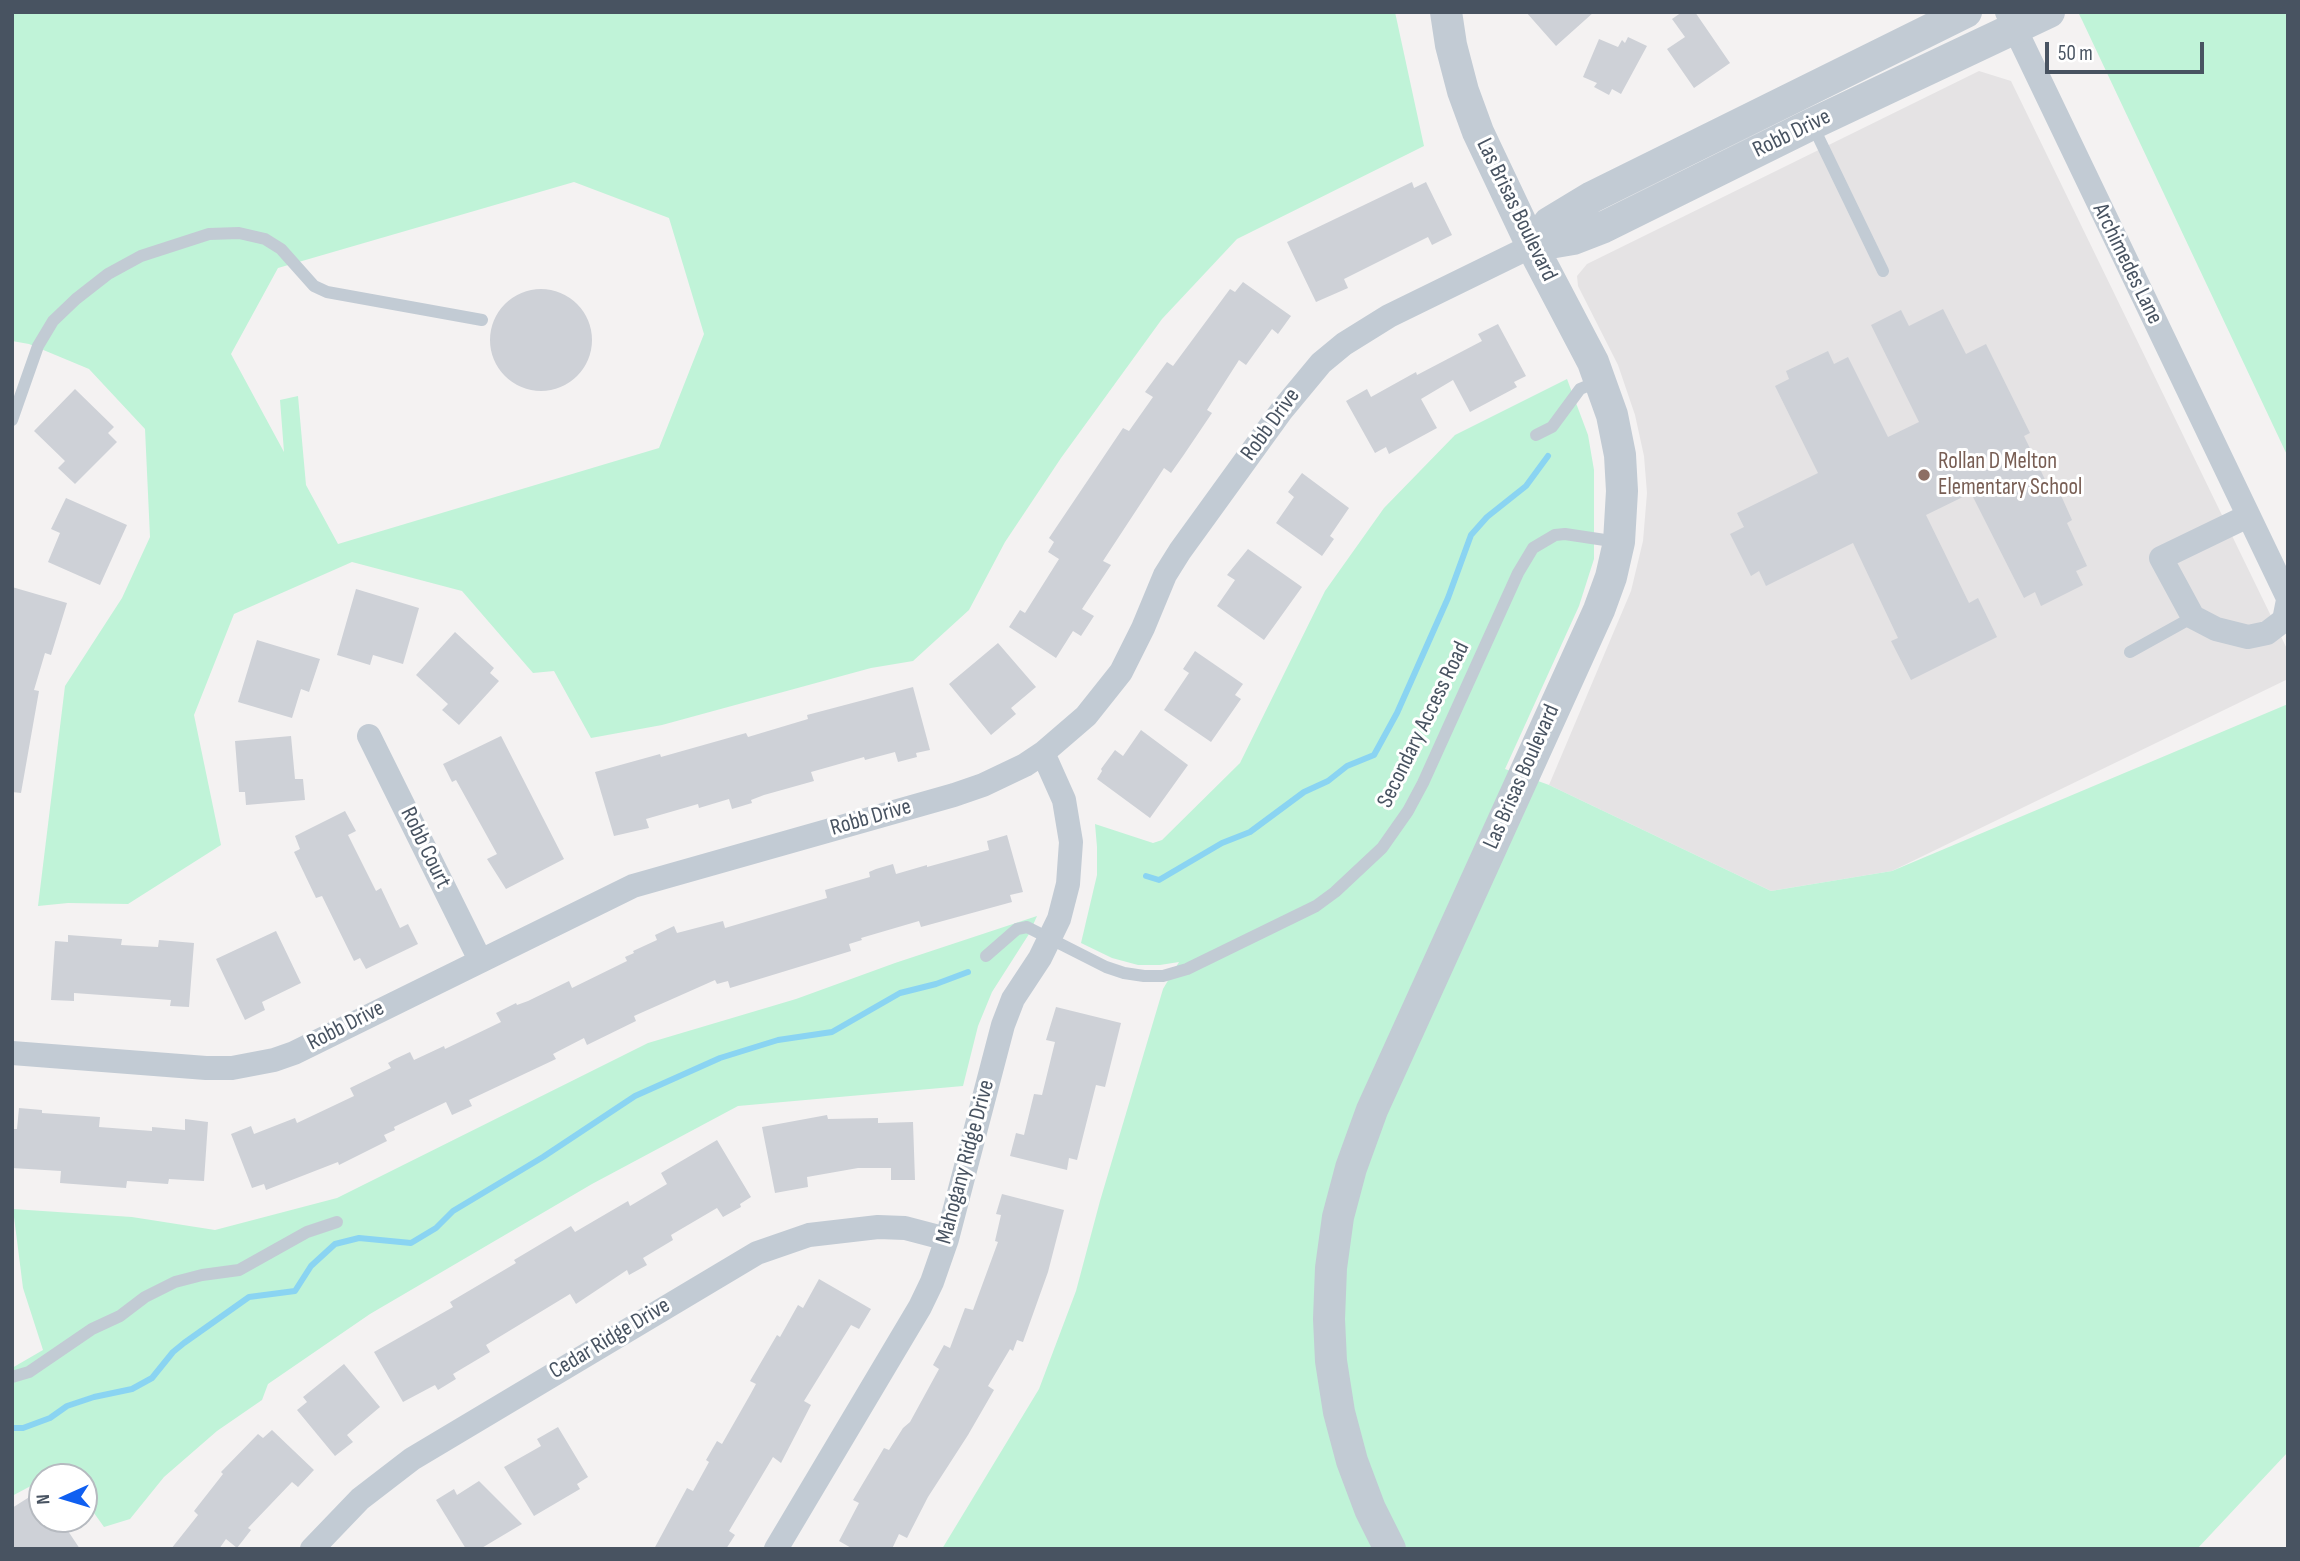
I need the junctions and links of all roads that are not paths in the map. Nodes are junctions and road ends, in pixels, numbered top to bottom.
1 (1446, 12) edge
2 (1966, 12) edge
3 (2049, 12) edge
4 (2011, 21) edge
5 (1812, 124) junction
6 (1532, 246) junction
7 (1883, 271) dead end
8 (482, 320) dead end
9 (1599, 381) junction
10 (12, 420) edge
11 (1536, 435) dead end
12 (2248, 516) junction
13 (1619, 542) junction
14 (2288, 599) edge
15 (2193, 617) junction
16 (2130, 652) dead end
17 (369, 736) dead end
18 (1044, 753) junction
19 (1050, 939) junction
20 (986, 956) dead end
21 (480, 960) junction
22 (12, 1053) edge
23 (337, 1222) dead end
24 (947, 1239) junction
25 (12, 1377) edge
26 (312, 1549) edge
27 (776, 1549) edge
28 (1390, 1549) edge

1 - 6 street, Las Brisas Boulevard
2 - 6 street, Robb Drive
3 - 4 street, Robb Drive
4 - 5 street, Robb Drive
4 - 12 street, Archimedes Lane
5 - 6 street, Robb Drive
5 - 7 lane
6 - 9 street, Las Brisas Boulevard
6 - 18 street, Robb Drive
8 - 10 lane
9 - 11 lane
9 - 13 street, Las Brisas Boulevard
12 - 14 street, Archimedes Lane
12 - 15 street
13 - 19 lane, Secondary Access Road
13 - 28 street, Las Brisas Boulevard
14 - 15 street, Archimedes Lane
15 - 16 lane
17 - 21 street, Robb Court
18 - 19 street, Mahogany Ridge Drive
18 - 21 street, Robb Drive
19 - 20 lane, Secondary Access Road
19 - 24 street, Mahogany Ridge Drive
21 - 22 street, Robb Drive
23 - 25 lane
24 - 26 street, Cedar Ridge Drive
24 - 27 street, Mahogany Ridge Drive

